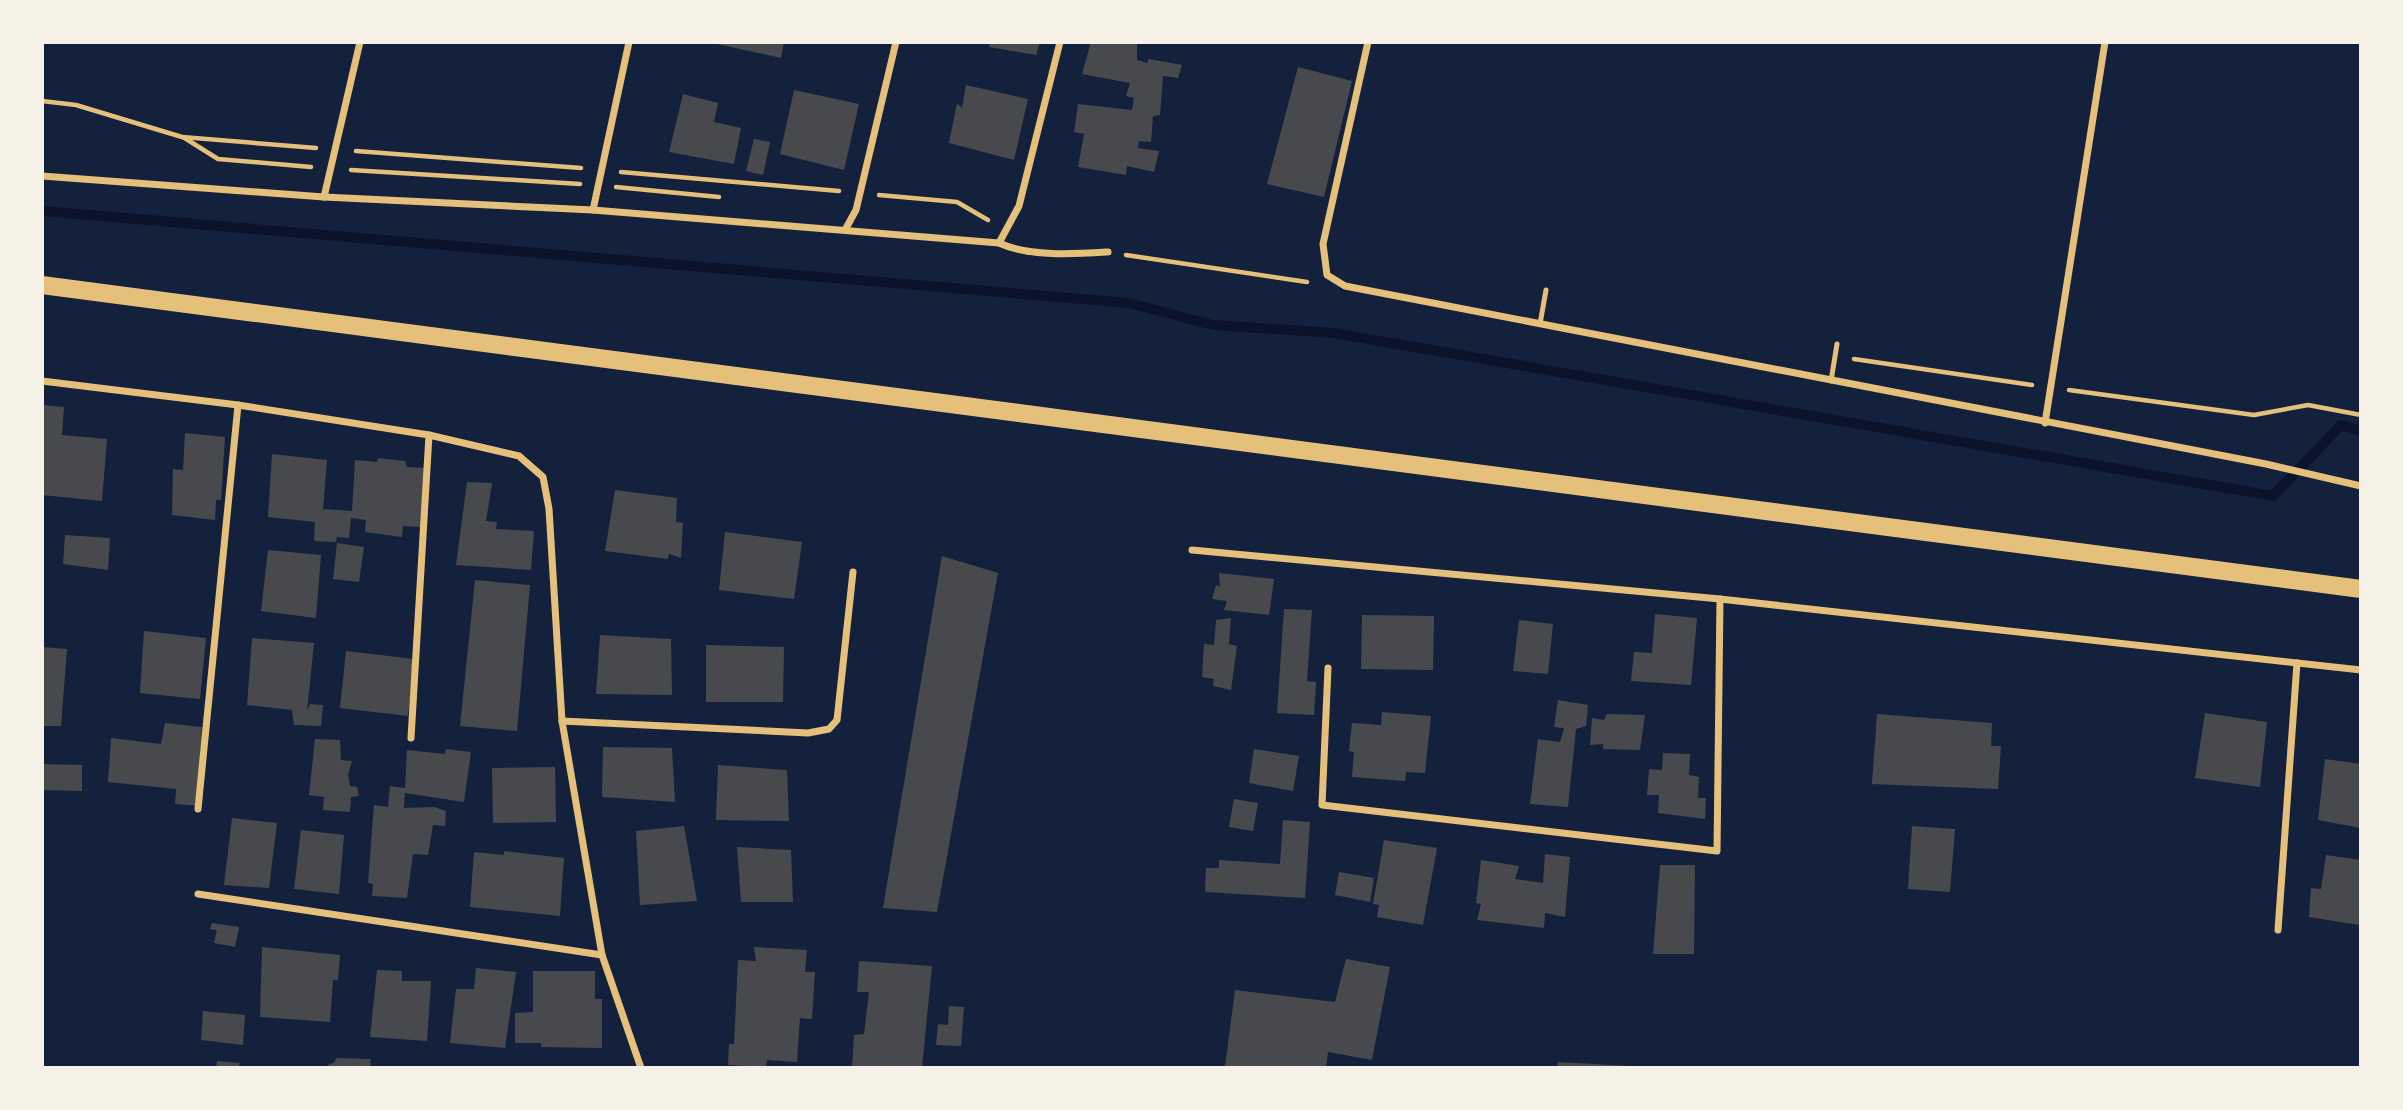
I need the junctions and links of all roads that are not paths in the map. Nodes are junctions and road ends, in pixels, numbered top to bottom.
1 (360, 42) edge
2 (629, 42) edge
3 (896, 42) edge
4 (1060, 42) edge
5 (1368, 42) edge
6 (2105, 42) edge
7 (42, 176) edge
8 (324, 197) junction
9 (593, 210) junction
10 (845, 230) junction
11 (999, 243) junction
12 (1108, 252) road end
13 (42, 285) edge
14 (1546, 290) dead end
15 (1540, 324) junction
16 (1837, 344) dead end
17 (42, 381) edge
18 (1831, 381) junction
19 (238, 405) junction
20 (2045, 423) junction
21 (429, 435) junction
22 (2361, 486) edge
23 (1192, 550) dead end
24 (853, 572) dead end
25 (2361, 589) edge
26 (1720, 599) junction
27 (2297, 663) junction
28 (1328, 668) dead end
29 (2361, 670) edge
30 (562, 721) junction
31 (411, 738) dead end
32 (198, 809) dead end
33 (198, 894) dead end
34 (2278, 930) dead end
35 (602, 955) junction
36 (641, 1068) edge

1 - 8 street
2 - 9 street
3 - 10 street
4 - 11 street
5 - 15 street
6 - 20 street
7 - 8 street
8 - 9 street
9 - 10 street
10 - 11 street
11 - 12 street
13 - 25 main road
14 - 15 lane
15 - 18 street
16 - 18 lane
17 - 19 street
18 - 20 street
19 - 21 street
19 - 32 street
20 - 22 street
21 - 30 street
21 - 31 street
23 - 26 street
24 - 30 street
26 - 27 street
26 - 28 street
27 - 29 street
27 - 34 street
30 - 35 street
33 - 35 street
35 - 36 street

